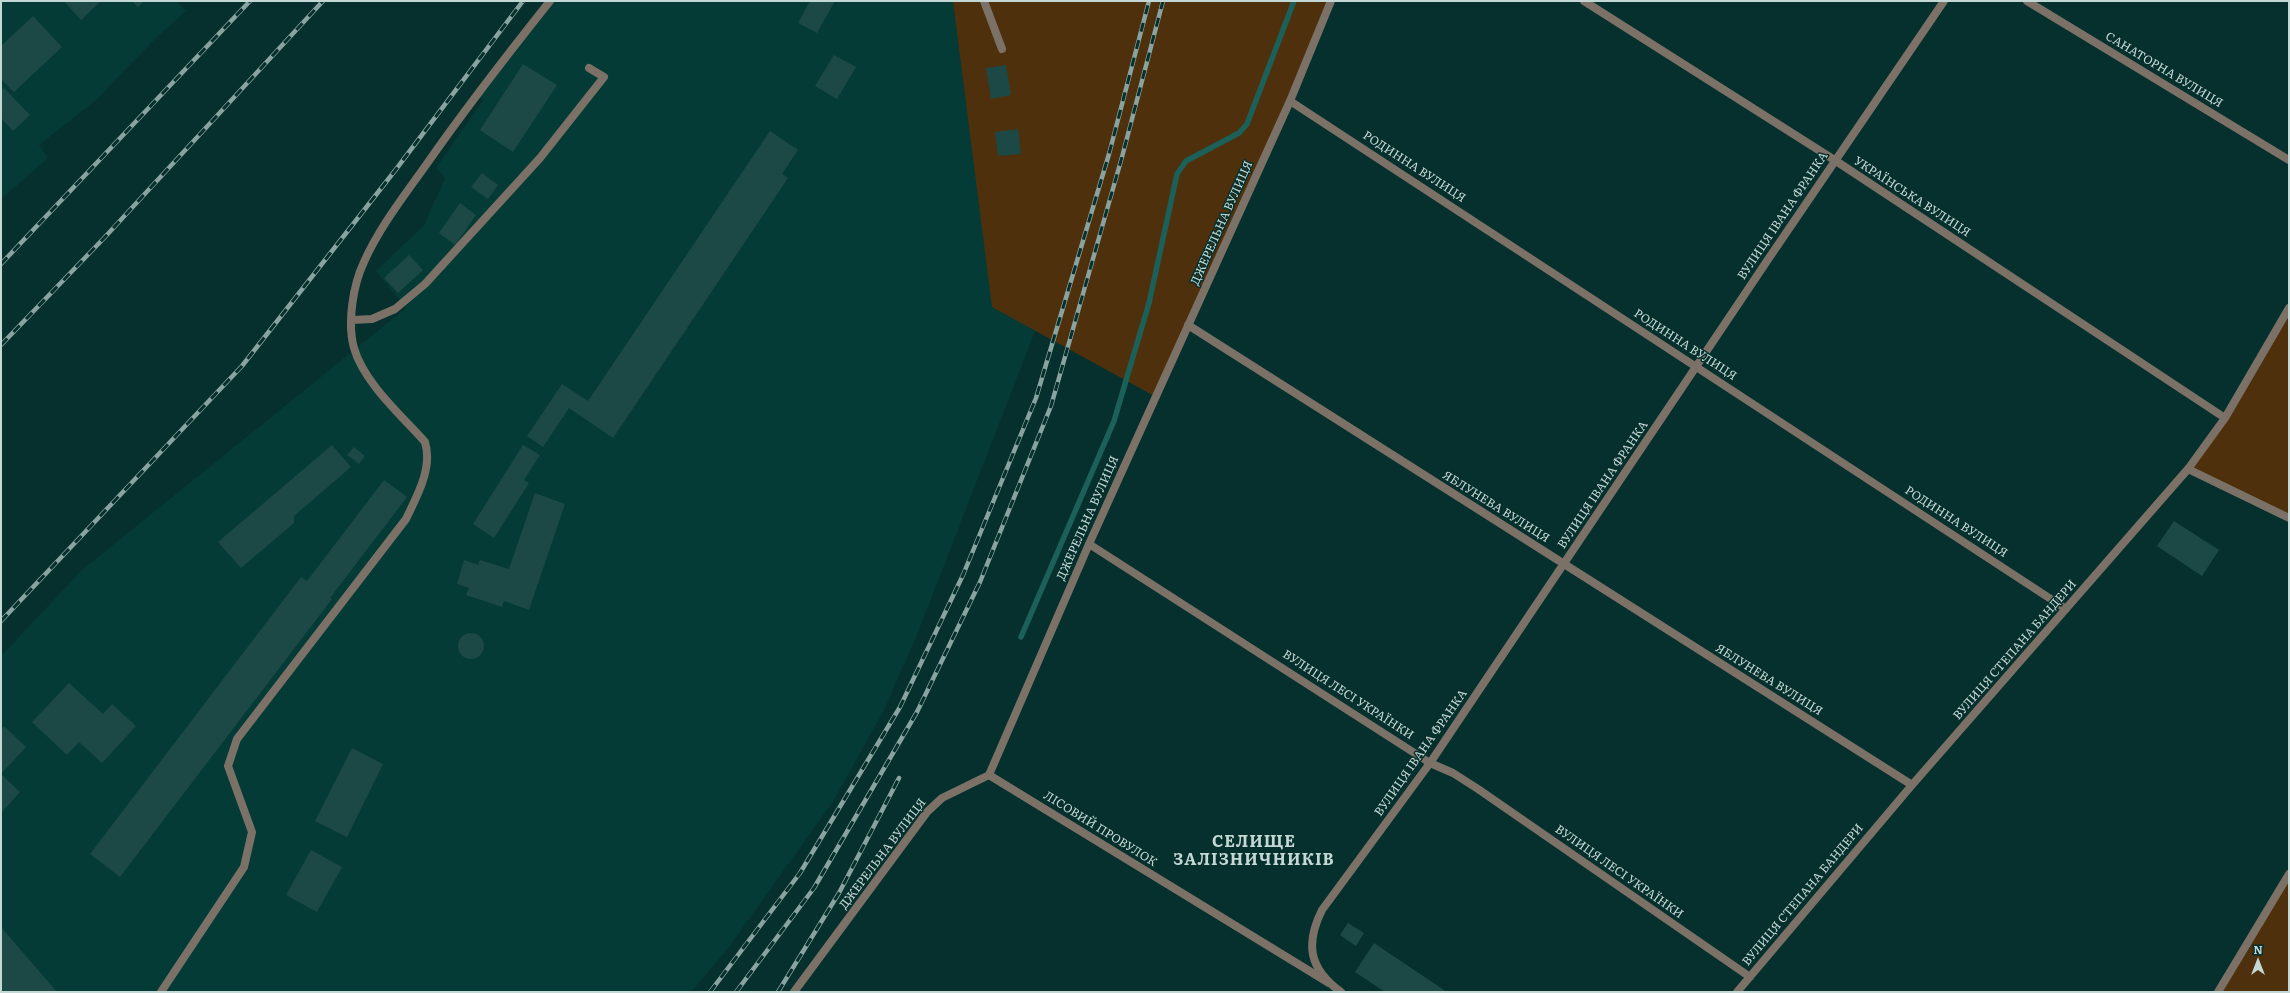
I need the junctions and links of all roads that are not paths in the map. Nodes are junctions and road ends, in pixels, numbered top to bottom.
1 (550, 1) edge
2 (984, 1) edge
3 (1331, 1) edge
4 (1584, 1) edge
5 (1944, 1) edge
6 (2027, 1) edge
7 (1002, 49) dead end
8 (589, 68) dead end
9 (1290, 101) junction
10 (2289, 160) edge
11 (1836, 161) junction
12 (2289, 308) edge
13 (352, 320) junction
14 (1188, 325) junction
15 (1696, 367) junction
16 (2225, 418) junction
17 (2188, 469) junction
18 (2289, 518) edge
19 (1089, 544) junction
20 (1565, 565) junction
21 (2066, 609) junction
22 (1430, 763) junction
23 (989, 775) junction
24 (1912, 785) junction
25 (2289, 874) edge
26 (1750, 977) junction
27 (1331, 985) junction
28 (161, 992) edge
29 (794, 992) edge
30 (1342, 992) edge
31 (1737, 992) edge
32 (2218, 992) edge

1 - 13 street
2 - 7 street
3 - 9 street, ДЖЕРЕЛЬНА ВУЛИЦЯ
4 - 11 street, УКРАЇНСЬКА ВУЛИЦЯ
5 - 11 street, ВУЛИЦЯ ІВАНА ФРАНКА
6 - 10 street, САНАТОРНА ВУЛИЦЯ
8 - 13 street
9 - 14 street, ДЖЕРЕЛЬНА ВУЛИЦЯ
9 - 15 street, РОДИННА ВУЛИЦЯ
11 - 15 street, ВУЛИЦЯ ІВАНА ФРАНКА
11 - 16 street, УКРАЇНСЬКА ВУЛИЦЯ
12 - 16 street, ВУЛИЦЯ СТЕПАНА БАНДЕРИ
13 - 28 street
14 - 19 street, ДЖЕРЕЛЬНА ВУЛИЦЯ
14 - 20 street, ЯБЛУНЕВА ВУЛИЦЯ
15 - 20 street, ВУЛИЦЯ ІВАНА ФРАНКА
15 - 21 street, РОДИННА ВУЛИЦЯ
16 - 17 street, ВУЛИЦЯ СТЕПАНА БАНДЕРИ
17 - 18 street
17 - 21 street, ВУЛИЦЯ СТЕПАНА БАНДЕРИ
19 - 22 street, ВУЛИЦЯ ЛЕСІ УКРАЇНКИ
19 - 23 street, ДЖЕРЕЛЬНА ВУЛИЦЯ
20 - 22 street, ВУЛИЦЯ ІВАНА ФРАНКА
20 - 24 street, ЯБЛУНЕВА ВУЛИЦЯ
21 - 24 street, ВУЛИЦЯ СТЕПАНА БАНДЕРИ
22 - 26 street, ВУЛИЦЯ ЛЕСІ УКРАЇНКИ
22 - 27 street, ВУЛИЦЯ ІВАНА ФРАНКА
23 - 27 street, ЛІСОВИЙ ПРОВУЛОК
23 - 29 street, ДЖЕРЕЛЬНА ВУЛИЦЯ
24 - 26 street, ВУЛИЦЯ СТЕПАНА БАНДЕРИ
25 - 32 street
26 - 31 street, ВУЛИЦЯ СТЕПАНА БАНДЕРИ
27 - 30 street, ЛІСОВИЙ ПРОВУЛОК

